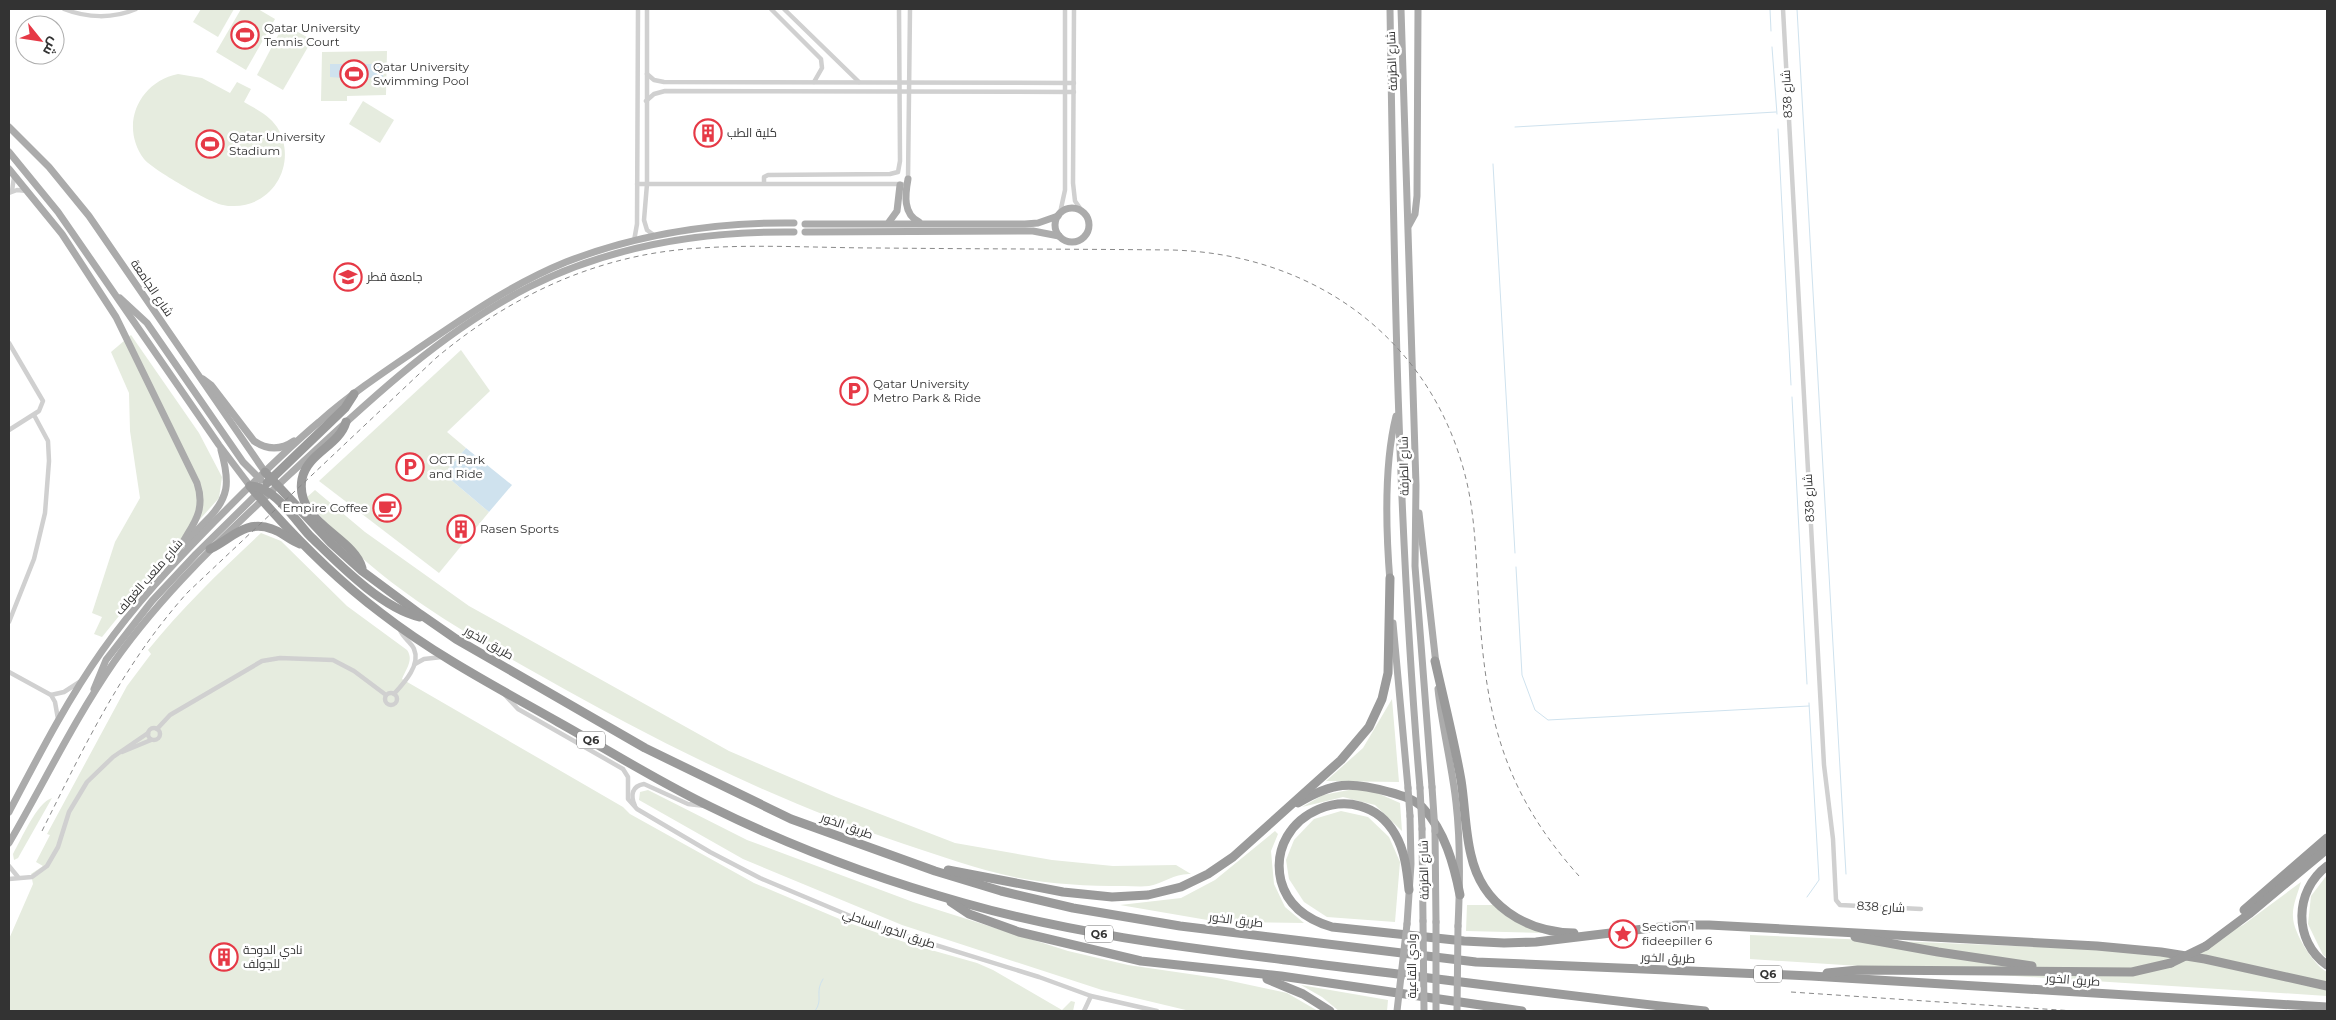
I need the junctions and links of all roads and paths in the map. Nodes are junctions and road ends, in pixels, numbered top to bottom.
1 (64, 9) edge
2 (136, 9) edge
3 (638, 9) edge
4 (647, 9) edge
5 (771, 9) edge
6 (784, 9) edge
7 (899, 9) edge
8 (910, 9) edge
9 (1065, 9) edge
10 (1074, 9) edge
11 (1390, 9) edge
12 (1402, 9) edge
13 (1418, 9) edge
14 (1783, 9) edge
15 (646, 74) junction
16 (814, 82) junction
17 (859, 82) junction
18 (910, 82) junction
19 (1074, 82) junction
20 (900, 83) junction
21 (1066, 83) junction
22 (910, 92) junction
23 (1065, 92) junction
24 (1074, 92) junction
25 (899, 93) junction
26 (646, 101) junction
27 (900, 125) junction
28 (910, 125) junction
29 (9, 127) edge
30 (9, 152) edge
31 (9, 169) edge
32 (1065, 175) junction
33 (1073, 176) junction
34 (14, 177) junction
35 (908, 179) junction
36 (764, 183) junction
37 (637, 184) junction
38 (647, 184) junction
39 (900, 185) junction
40 (10, 192) edge
41 (28, 193) junction
42 (1082, 211) junction
43 (58, 212) junction
44 (1059, 215) junction
45 (889, 222) junction
46 (919, 223) junction
47 (794, 224) dead end
48 (805, 224) dead end
49 (1408, 225) junction
50 (794, 232) dead end
51 (805, 232) dead end
52 (655, 236) junction
53 (1059, 236) junction
54 (634, 241) junction
55 (115, 295) junction
56 (9, 343) edge
57 (200, 378) junction
58 (354, 394) junction
59 (1398, 408) junction
60 (34, 415) junction
61 (318, 422) junction
62 (346, 422) junction
63 (9, 430) edge
64 (219, 445) junction
65 (1416, 485) junction
66 (250, 486) junction
67 (264, 486) junction
68 (277, 486) junction
69 (304, 545) junction
70 (210, 549) junction
71 (187, 550) junction
72 (173, 565) junction
73 (362, 571) junction
74 (1390, 578) junction
75 (425, 617) junction
76 (9, 622) edge
77 (399, 626) junction
78 (448, 657) junction
79 (1436, 661) junction
80 (415, 664) junction
81 (9, 672) edge
82 (82, 680) junction
83 (499, 688) junction
84 (394, 694) junction
85 (51, 695) junction
86 (386, 695) junction
87 (92, 696) junction
88 (58, 720) junction
89 (157, 729) junction
90 (148, 733) junction
91 (151, 740) junction
92 (121, 752) junction
93 (708, 806) junction
94 (637, 809) junction
95 (9, 812) edge
96 (1276, 819) junction
97 (2327, 838) edge
98 (9, 843) edge
99 (2327, 849) edge
100 (9, 866) edge
101 (2327, 866) edge
102 (935, 871) junction
103 (18, 877) junction
104 (9, 879) edge
105 (1409, 890) junction
106 (1460, 895) junction
107 (944, 897) junction
108 (1921, 910) dead end
109 (1423, 922) joint
110 (1436, 922) joint
111 (1819, 930) junction
112 (1602, 933) junction
113 (2217, 939) junction
114 (2327, 966) edge
115 (2070, 970) junction
116 (1255, 975) junction
117 (1811, 976) junction
118 (2327, 986) edge
119 (1091, 996) junction
120 (2327, 1008) edge
121 (1512, 1010) edge
122 (1084, 1011) edge
123 (1157, 1011) edge
124 (1330, 1011) edge
125 (1397, 1011) edge
126 (1424, 1011) edge
127 (1436, 1011) edge
128 (1457, 1011) edge
129 (1522, 1011) edge
130 (1705, 1011) edge

1 - 2 street
3 - 37 street
4 - 15 street
5 - 16 street
6 - 17 street
7 - 20 street
8 - 18 street
9 - 21 street
10 - 19 street
11 - 59 main road, شارع الطرفة
12 - 49 main road, شارع الطرفة
13 - 49 main road
14 - 108 street, شارع 838
15 - 16 street
15 - 26 street
16 - 17 street
17 - 20 street
18 - 20 street
18 - 21 street
18 - 22 street
19 - 21 street
19 - 24 street
20 - 25 street
21 - 23 street
22 - 23 street
22 - 25 street
22 - 28 street
23 - 24 street
23 - 32 street
24 - 33 street
25 - 26 street
25 - 27 street
26 - 38 street
27 - 28 street
27 - 36 street
28 - 35 street
29 - 57 main road, شارع الجامعة
30 - 43 main road
31 - 34 main road
32 - 33 street
32 - 44 street
33 - 42 street
34 - 40 street
34 - 41 main road
35 - 39 street
35 - 46 main road
36 - 38 street
36 - 39 street
37 - 38 street
37 - 54 street
38 - 52 street
39 - 45 main road
40 - 41 street
41 - 43 main road
41 - 72 main road
42 - 44 main road
42 - 53 main road
43 - 55 main road
44 - 46 main road
44 - 53 main road
45 - 46 main road
45 - 48 main road
47 - 52 main road, شارع ملعب الغولف
49 - 65 main road, شارع الطرفة
50 - 62 main road
51 - 53 main road
52 - 54 main road, شارع ملعب الغولف
54 - 58 main road, شارع ملعب الغولف
55 - 64 main road
55 - 67 main road
56 - 60 street
57 - 61 main road
57 - 67 main road, شارع الجامعة
58 - 61 main road, شارع ملعب الغولف
58 - 67 highway
59 - 74 main road
59 - 109 main road, شارع الطرفة, bridge
60 - 63 street
60 - 76 street
61 - 67 main road, شارع ملعب الغولف
62 - 68 main road
62 - 73 highway
64 - 66 main road
64 - 71 main road
65 - 79 main road
65 - 110 main road, شارع الطرفة, bridge
66 - 67 highway, طريق الخور / Q6
66 - 71 main road, شارع ملعب الغولف
67 - 68 highway, طريق الخور / Q6
67 - 69 highway, طريق الخور / Q6
67 - 70 main road, شارع ملعب الغولف
67 - 75 highway
67 - 87 main road
68 - 73 highway, طريق الخور / Q6
69 - 70 highway
69 - 77 highway, طريق الخور / Q6
70 - 87 main road, شارع ملعب الغولف
71 - 72 main road, شارع ملعب الغولف
72 - 82 main road, شارع ملعب الغولف
73 - 75 highway, طريق الخور / Q6
74 - 96 highway
74 - 105 main road, bridge
75 - 102 highway, طريق الخور / Q6
77 - 78 highway, طريق الخور / Q6
77 - 80 street
78 - 80 street
78 - 83 highway, طريق الخور / Q6
79 - 106 main road
79 - 112 highway
80 - 84 street
81 - 85 street
82 - 85 street
82 - 88 main road, شارع ملعب الغولف
83 - 93 highway, طريق الخور / Q6
83 - 94 street
84 - 86 street
84 - 86 street
85 - 88 street
86 - 89 street
87 - 98 main road, شارع ملعب الغولف
88 - 95 main road, شارع ملعب الغولف
89 - 90 street
89 - 91 street
90 - 91 street
90 - 92 street
91 - 92 street
92 - 103 street
93 - 94 street
93 - 107 highway, طريق الخور / Q6
94 - 119 street, طريق الخور الساحلي
96 - 102 highway
96 - 106 highway
97 - 113 highway
99 - 113 highway
100 - 103 street
101 - 114 highway
102 - 117 highway, طريق الخور / Q6
103 - 104 street
105 - 112 highway
105 - 125 main road, bridge
106 - 128 main road, bridge
107 - 116 highway
107 - 130 highway, طريق الخور / Q6
109 - 126 main road, وادي القاعية, bridge
110 - 127 main road, وادي القاعية, bridge
111 - 112 highway
111 - 115 highway
111 - 118 highway
113 - 115 highway, bridge
115 - 117 highway
116 - 121 highway
116 - 124 highway
117 - 120 highway, طريق الخور / Q6
119 - 122 street
119 - 123 street, طريق الخور الساحلي
121 - 129 highway

